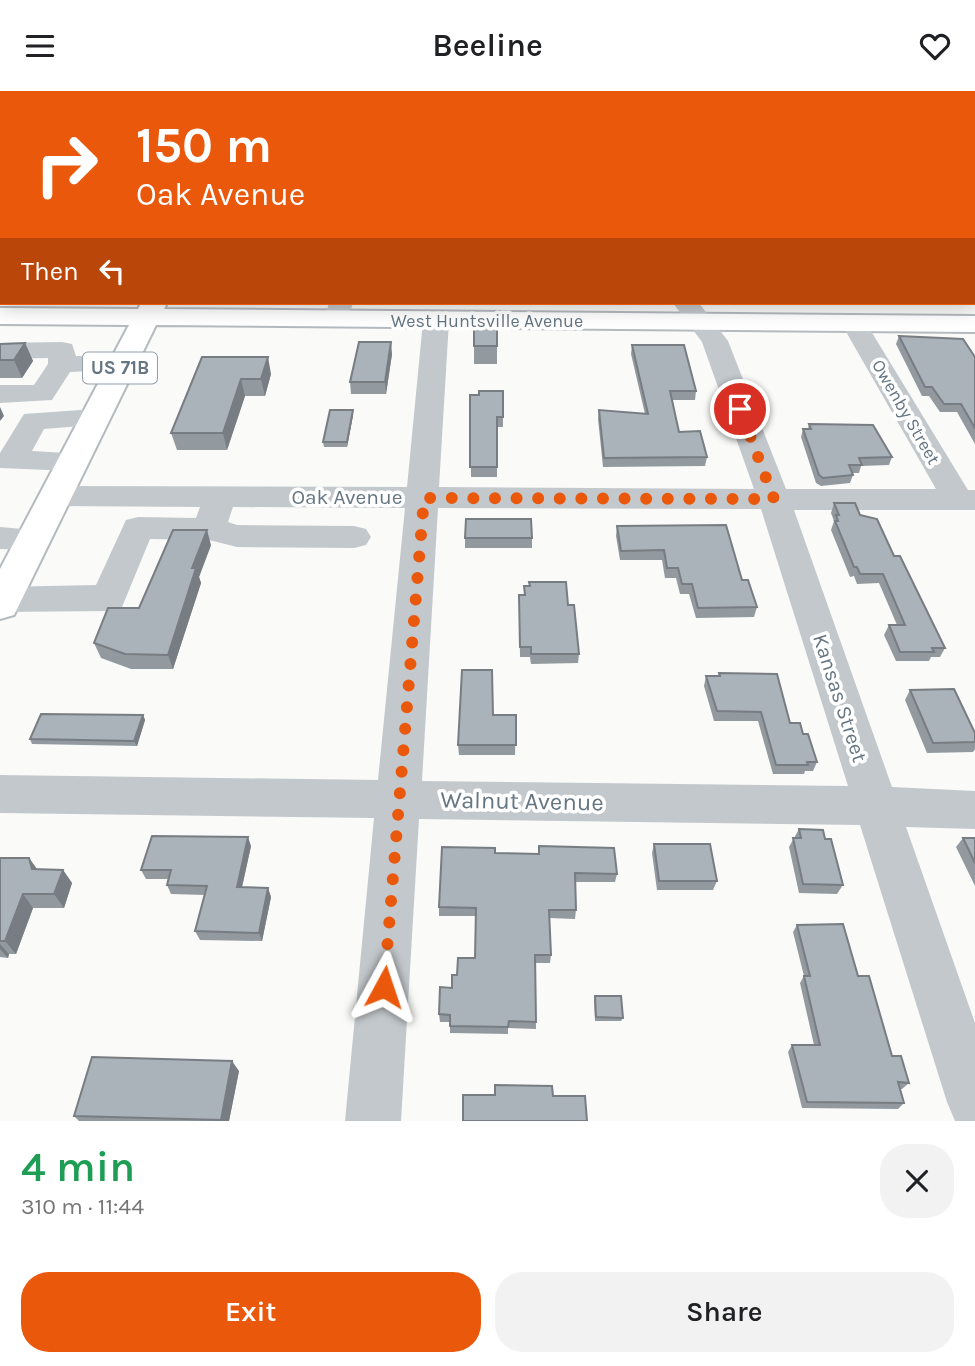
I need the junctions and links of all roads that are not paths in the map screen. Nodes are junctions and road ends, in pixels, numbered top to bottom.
1 (150, 310) edge
2 (339, 311) edge
3 (694, 312) edge
4 (0, 316) edge
5 (436, 321) junction
6 (854, 323) junction
7 (975, 324) edge
8 (0, 351) edge
9 (123, 363) junction
10 (62, 364) junction
11 (0, 394) edge
12 (0, 411) edge
13 (95, 418) junction
14 (34, 420) junction
15 (73, 461) junction
16 (55, 496) junction
17 (424, 498) junction
18 (774, 499) junction
19 (966, 500) edge
20 (215, 513) junction
21 (354, 537) dead end
22 (17, 538) edge
23 (2, 602) edge
24 (0, 794) edge
25 (400, 799) junction
26 (876, 806) junction
27 (975, 810) edge
28 (975, 1102) edge
29 (373, 1121) edge

1 - 2 main road, West Huntsville Avenue
1 - 4 main road, West Huntsville Avenue
1 - 9 main road, US 71B
2 - 5 main road, West Huntsville Avenue
3 - 5 main road, West Huntsville Avenue
3 - 6 main road, West Huntsville Avenue
3 - 18 street, Kansas Street
5 - 17 street
6 - 7 main road, West Huntsville Avenue
6 - 19 street, Owenby Street
8 - 10 street
9 - 10 street
9 - 13 main road, US 71B
10 - 11 street
12 - 14 street
13 - 14 street
13 - 15 main road, US 71B
14 - 15 street
15 - 16 main road, US 71B
16 - 20 street, Oak Avenue
16 - 22 main road, US 71B
17 - 18 street, Oak Avenue
17 - 20 street, Oak Avenue
17 - 25 street
18 - 19 street, Oak Avenue
18 - 26 street, Kansas Street
20 - 21 street
20 - 23 street
22 - 23 main road, US 71B
24 - 25 street, Walnut Avenue
25 - 26 street, Walnut Avenue
25 - 29 street
26 - 27 street, Walnut Avenue
26 - 28 street, Kansas Street

